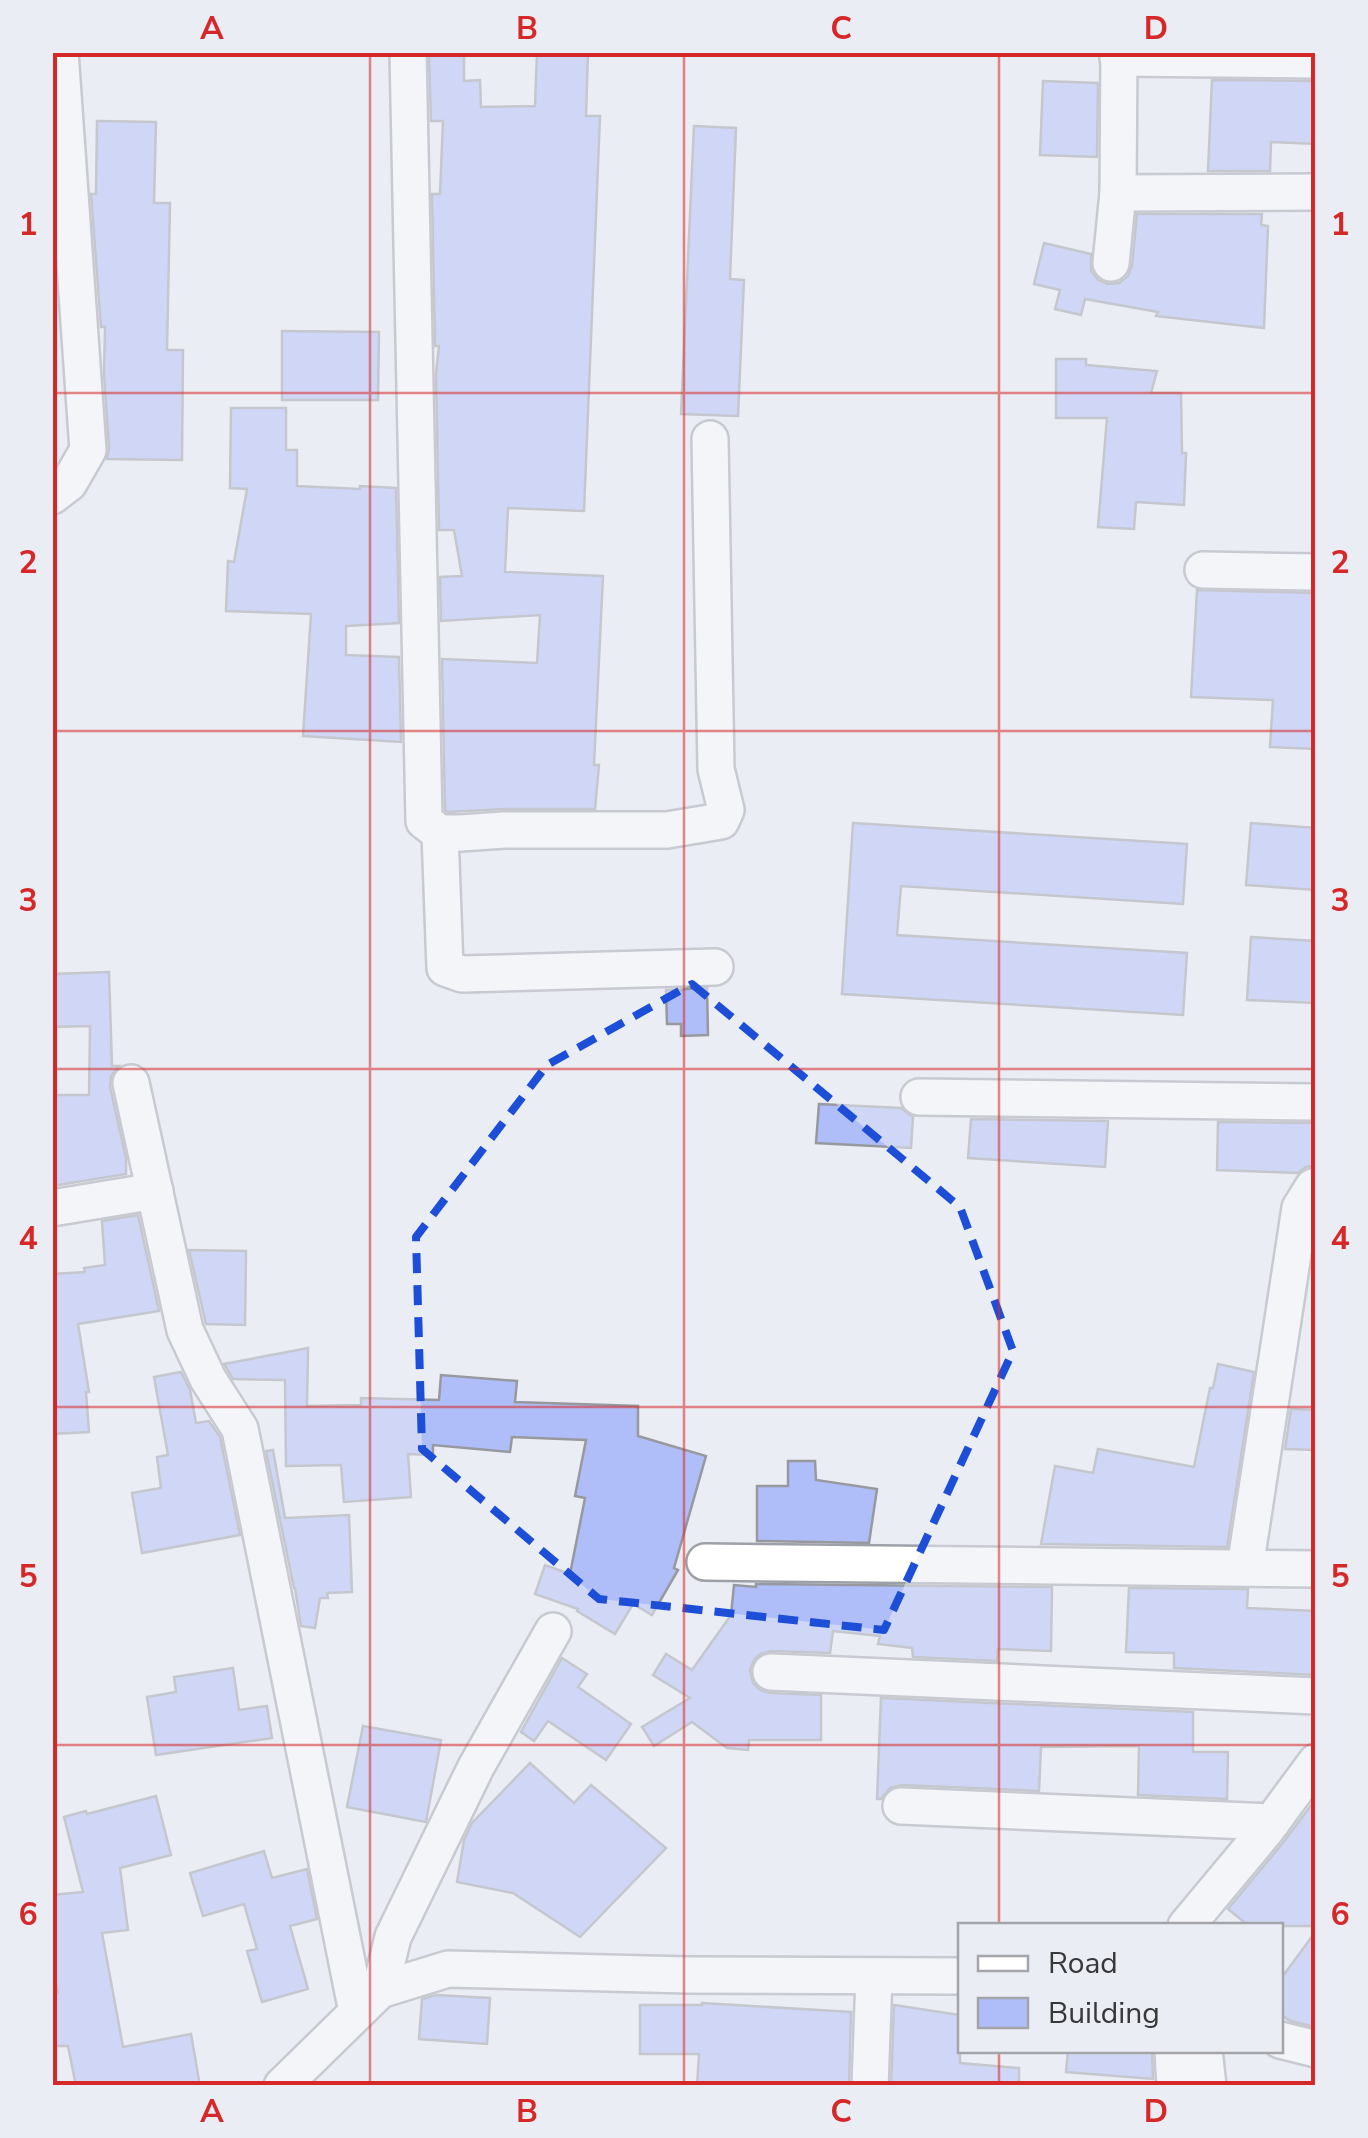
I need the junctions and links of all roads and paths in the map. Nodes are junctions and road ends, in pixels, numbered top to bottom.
1 (60, 52) edge
2 (408, 52) edge
3 (1119, 55) edge
4 (1316, 60) edge
5 (1316, 192) edge
6 (1118, 193) junction
7 (1111, 264) dead end
8 (710, 439) dead end
9 (52, 496) edge
10 (1204, 570) dead end
11 (1316, 572) edge
12 (440, 833) junction
13 (715, 967) dead end
14 (131, 1083) dead end
15 (919, 1097) dead end
16 (1316, 1102) edge
17 (1316, 1186) edge
18 (155, 1191) junction
19 (52, 1208) edge
20 (705, 1562) dead end
21 (1245, 1568) junction
22 (1316, 1568) edge
23 (553, 1632) dead end
24 (772, 1672) dead end
25 (1316, 1696) edge
26 (1316, 1762) edge
27 (901, 1806) dead end
28 (1272, 1822) junction
29 (1188, 1923) edge
30 (874, 1976) junction
31 (958, 1976) edge
32 (369, 2001) junction
33 (1283, 2041) edge
34 (1316, 2049) edge
35 (1174, 2053) edge
36 (1204, 2053) edge
37 (282, 2086) edge
38 (870, 2086) edge
39 (1175, 2086) edge
40 (1208, 2086) edge

1 - 9 street
2 - 12 street
3 - 4 street
3 - 6 street
5 - 6 street
6 - 7 street
8 - 12 street
10 - 11 street
12 - 13 street
14 - 18 street
15 - 16 street
17 - 21 street
18 - 19 street
18 - 32 street
20 - 21 street
21 - 22 street
23 - 32 street
24 - 25 street
26 - 28 street
27 - 28 street
28 - 29 street
30 - 31 street
30 - 32 street
30 - 38 street
32 - 37 street
33 - 34 street
35 - 39 street
36 - 40 street

